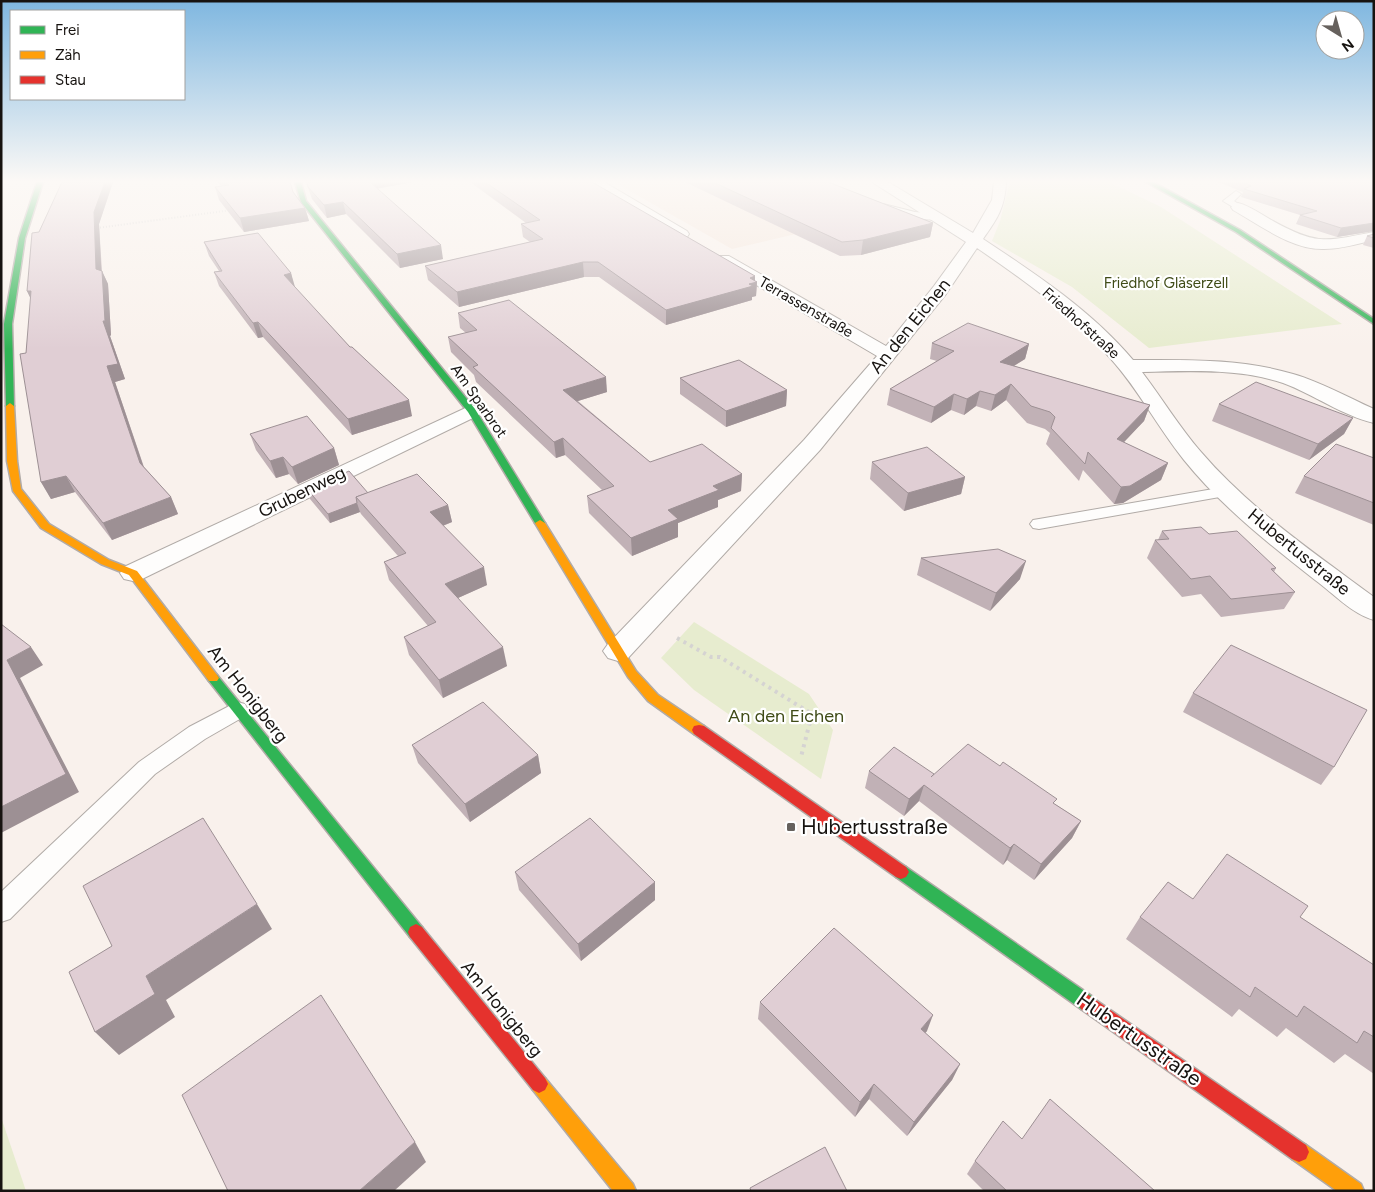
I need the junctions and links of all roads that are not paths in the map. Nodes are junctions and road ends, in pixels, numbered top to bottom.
1 (22, 238) edge
2 (332, 238) edge
3 (687, 238) edge
4 (971, 238) edge
5 (1248, 238) edge
6 (1297, 238) edge
7 (1365, 238) edge
8 (975, 240) junction
9 (1374, 322) edge
10 (888, 355) junction
11 (1128, 366) junction
12 (472, 411) junction
13 (1374, 417) edge
14 (1225, 492) junction
15 (1039, 524) dead end
16 (133, 573) junction
17 (1374, 611) edge
18 (618, 650) junction
19 (237, 710) junction
20 (1, 910) edge
21 (626, 1191) edge
22 (1354, 1191) edge

1 - 16 street
2 - 12 street, Am Sparbrot
3 - 10 street, Terrassenstraße
4 - 8 street, Friedhofstraße
5 - 9 street
6 - 7 street
8 - 10 street, An den Eichen
8 - 11 street, Friedhofstraße
10 - 18 street, An den Eichen
11 - 13 street, Friedhofstraße
11 - 14 street, Hubertusstraße
12 - 16 street, Grubenweg
12 - 18 street, Am Sparbrot
14 - 15 lane
14 - 17 street, Hubertusstraße
16 - 19 street, Am Honigberg
18 - 22 street, Hubertusstraße
19 - 20 lane
19 - 21 street, Am Honigberg

